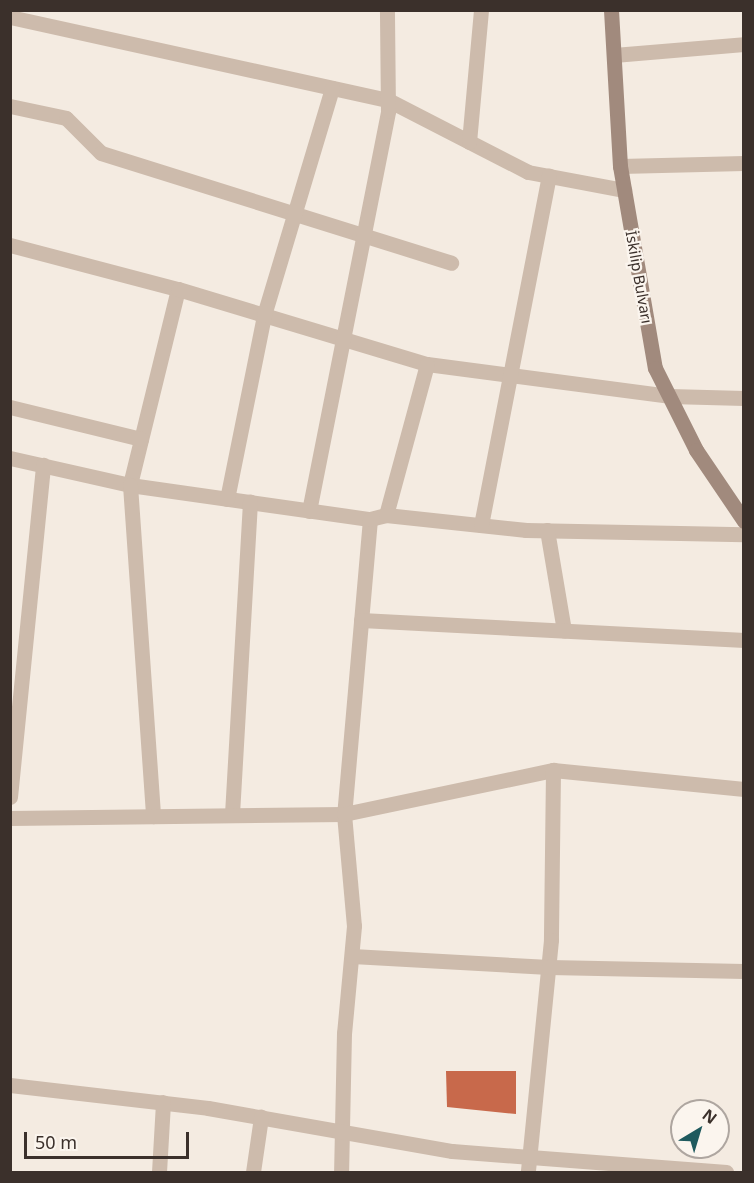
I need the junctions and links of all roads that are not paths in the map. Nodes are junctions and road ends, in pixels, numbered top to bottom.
1 (387, 10) edge
2 (481, 10) edge
3 (611, 10) edge
4 (10, 17) edge
5 (744, 44) edge
6 (614, 55) junction
7 (332, 88) junction
8 (388, 100) junction
9 (10, 106) edge
10 (469, 142) junction
11 (744, 163) edge
12 (620, 166) junction
13 (549, 176) junction
14 (624, 190) junction
15 (296, 214) junction
16 (366, 237) junction
17 (10, 245) edge
18 (451, 263) dead end
19 (178, 289) junction
20 (264, 315) junction
21 (343, 338) junction
22 (427, 364) junction
23 (507, 375) junction
24 (669, 396) junction
25 (744, 398) edge
26 (10, 407) edge
27 (141, 439) junction
28 (10, 458) edge
29 (43, 465) junction
30 (130, 485) junction
31 (227, 499) junction
32 (250, 502) junction
33 (309, 511) junction
34 (386, 515) junction
35 (370, 519) junction
36 (744, 521) edge
37 (481, 525) junction
38 (547, 530) junction
39 (744, 534) edge
40 (361, 620) junction
41 (564, 631) junction
42 (744, 640) edge
43 (552, 770) junction
44 (744, 789) edge
45 (10, 797) edge
46 (232, 814) junction
47 (344, 814) junction
48 (153, 816) junction
49 (10, 818) edge
50 (352, 956) junction
51 (549, 967) junction
52 (744, 971) edge
53 (10, 1085) edge
54 (163, 1102) junction
55 (261, 1117) junction
56 (340, 1131) junction
57 (529, 1165) edge
58 (159, 1173) edge
59 (253, 1173) edge
60 (341, 1173) edge
61 (726, 1173) edge

1 - 8 street
2 - 10 street
3 - 6 main road, İskilip Bulvarı
4 - 7 street
5 - 6 street
6 - 12 main road, İskilip Bulvarı
7 - 8 street
7 - 15 street
8 - 10 street
8 - 16 street
9 - 15 street
10 - 13 street
11 - 12 street
12 - 14 main road, İskilip Bulvarı
13 - 14 street
13 - 23 street
14 - 24 main road, İskilip Bulvarı
15 - 16 street
15 - 20 street
16 - 18 street
16 - 21 street
17 - 19 street
19 - 20 street
19 - 27 street
20 - 21 street
20 - 31 street
21 - 22 street
21 - 33 street
22 - 23 street
22 - 34 street
23 - 24 street
23 - 37 street
24 - 25 street
24 - 36 main road, İskilip Bulvarı
26 - 27 street
27 - 30 street
28 - 29 street
29 - 30 street
29 - 45 street
30 - 31 street
30 - 48 street
31 - 32 street
32 - 33 street
32 - 46 street
33 - 35 street
34 - 35 street
34 - 37 street
35 - 40 street
37 - 38 street
38 - 39 street
38 - 41 street
40 - 41 street
40 - 47 street
41 - 42 street
43 - 44 street
43 - 47 street
43 - 51 street
46 - 47 street
46 - 48 street
47 - 50 street
48 - 49 street
50 - 51 street
50 - 56 street
51 - 52 street
51 - 57 street
53 - 54 street
54 - 55 street
54 - 58 street
55 - 56 street
55 - 59 street
56 - 57 street
56 - 60 street
57 - 61 street

